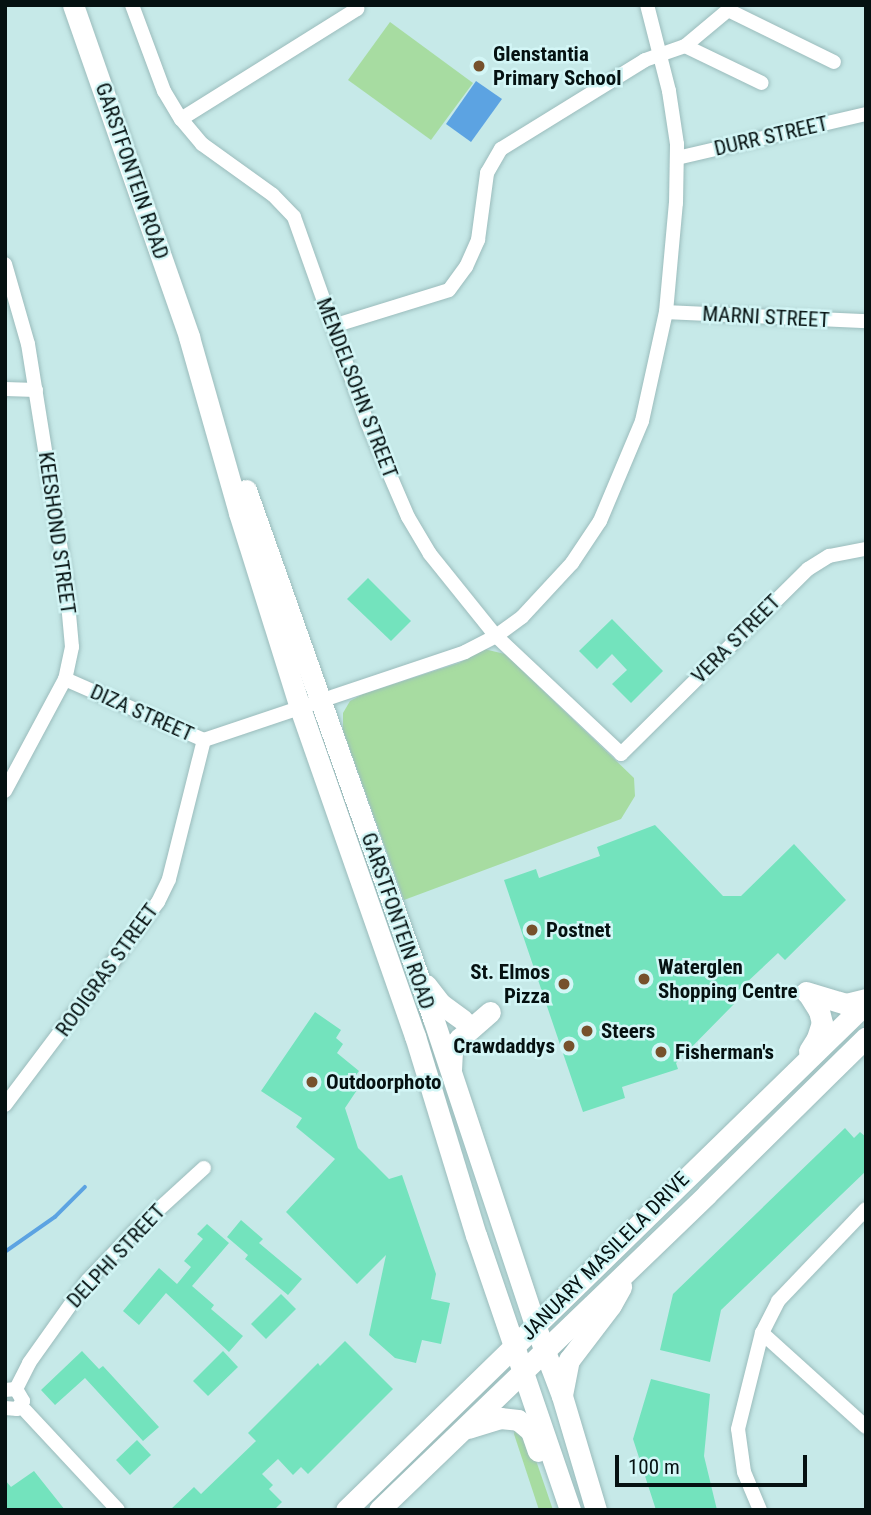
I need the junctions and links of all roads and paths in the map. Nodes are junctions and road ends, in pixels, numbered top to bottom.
1 (74, 5) edge
2 (132, 5) edge
3 (356, 5) edge
4 (647, 5) edge
5 (685, 46) junction
6 (660, 55) junction
7 (834, 62) dead end
8 (762, 83) dead end
9 (866, 114) edge
10 (181, 119) junction
11 (677, 158) junction
12 (5, 264) edge
13 (666, 312) junction
14 (866, 321) edge
15 (333, 326) junction
16 (189, 337) junction
17 (5, 389) edge
18 (36, 390) junction
19 (866, 549) edge
20 (496, 636) junction
21 (65, 679) junction
22 (321, 701) junction
23 (300, 708) junction
24 (204, 740) junction
25 (621, 754) joint
26 (5, 791) edge
27 (416, 972) junction
28 (866, 1001) edge
29 (490, 1012) dead end
30 (463, 1020) dead end
31 (866, 1023) edge
32 (841, 1026) junction
33 (866, 1037) edge
34 (450, 1077) junction
35 (786, 1080) junction
36 (823, 1081) junction
37 (5, 1105) edge
38 (718, 1144) junction
39 (204, 1168) dead end
40 (865, 1210) edge
41 (625, 1272) junction
42 (535, 1325) junction
43 (762, 1334) junction
44 (513, 1347) junction
45 (544, 1349) junction
46 (522, 1371) junction
47 (11, 1389) edge
48 (562, 1396) junction
49 (10, 1409) edge
50 (866, 1427) edge
51 (463, 1430) junction
52 (557, 1468) junction
53 (118, 1510) edge
54 (346, 1510) edge
55 (379, 1510) edge
56 (570, 1510) edge
57 (596, 1510) edge
58 (760, 1510) edge

1 - 16 main road, GARSTFONTEIN ROAD
2 - 10 street, MENDELSOHN STREET
3 - 10 street
4 - 6 street, DIZA STREET
5 - 6 street
5 - 7 street
5 - 8 street
6 - 11 street, DIZA STREET
6 - 15 street
9 - 11 street, DURR STREET
10 - 15 street, MENDELSOHN STREET
11 - 13 street, DIZA STREET
12 - 18 street, KEESHOND STREET
13 - 14 street, MARNI STREET
13 - 20 street, DIZA STREET
15 - 20 street, MENDELSOHN STREET
16 - 22 main road, GARSTFONTEIN ROAD
16 - 23 main road, GARSTFONTEIN ROAD
17 - 18 street
18 - 21 street, KEESHOND STREET
19 - 25 street, VERA STREET
20 - 22 street, DIZA STREET
20 - 25 street, MENDELSOHN STREET
21 - 24 street, DIZA STREET
21 - 26 street, KEESHOND STREET
22 - 23 street, DIZA STREET
22 - 27 main road, GARSTFONTEIN ROAD
23 - 24 street, DIZA STREET
23 - 44 main road, GARSTFONTEIN ROAD
24 - 37 street, ROOIGRAS STREET
27 - 30 main road
27 - 34 main road, GARSTFONTEIN ROAD
28 - 32 main road, JANUARY MASILELA DRIVE
28 - 35 main road
29 - 34 main road
31 - 32 main road
32 - 35 main road, JANUARY MASILELA DRIVE
33 - 36 main road, JANUARY MASILELA DRIVE
34 - 42 main road, GARSTFONTEIN ROAD
35 - 38 main road, JANUARY MASILELA DRIVE
36 - 38 main road
36 - 41 main road, JANUARY MASILELA DRIVE
38 - 42 main road, JANUARY MASILELA DRIVE
39 - 47 street, DELPHI STREET
40 - 43 street
41 - 45 main road, JANUARY MASILELA DRIVE
41 - 48 main road
42 - 44 main road, JANUARY MASILELA DRIVE
42 - 45 main road, GARSTFONTEIN ROAD
43 - 50 street
43 - 58 street
44 - 46 main road, GARSTFONTEIN ROAD
44 - 54 main road, JANUARY MASILELA DRIVE
45 - 46 main road, JANUARY MASILELA DRIVE
45 - 48 main road, GARSTFONTEIN ROAD
46 - 51 main road, JANUARY MASILELA DRIVE
46 - 52 main road, GARSTFONTEIN ROAD
47 - 49 street
48 - 57 main road, GARSTFONTEIN ROAD
49 - 53 street
51 - 52 main road
51 - 55 main road, JANUARY MASILELA DRIVE
52 - 56 main road, GARSTFONTEIN ROAD

